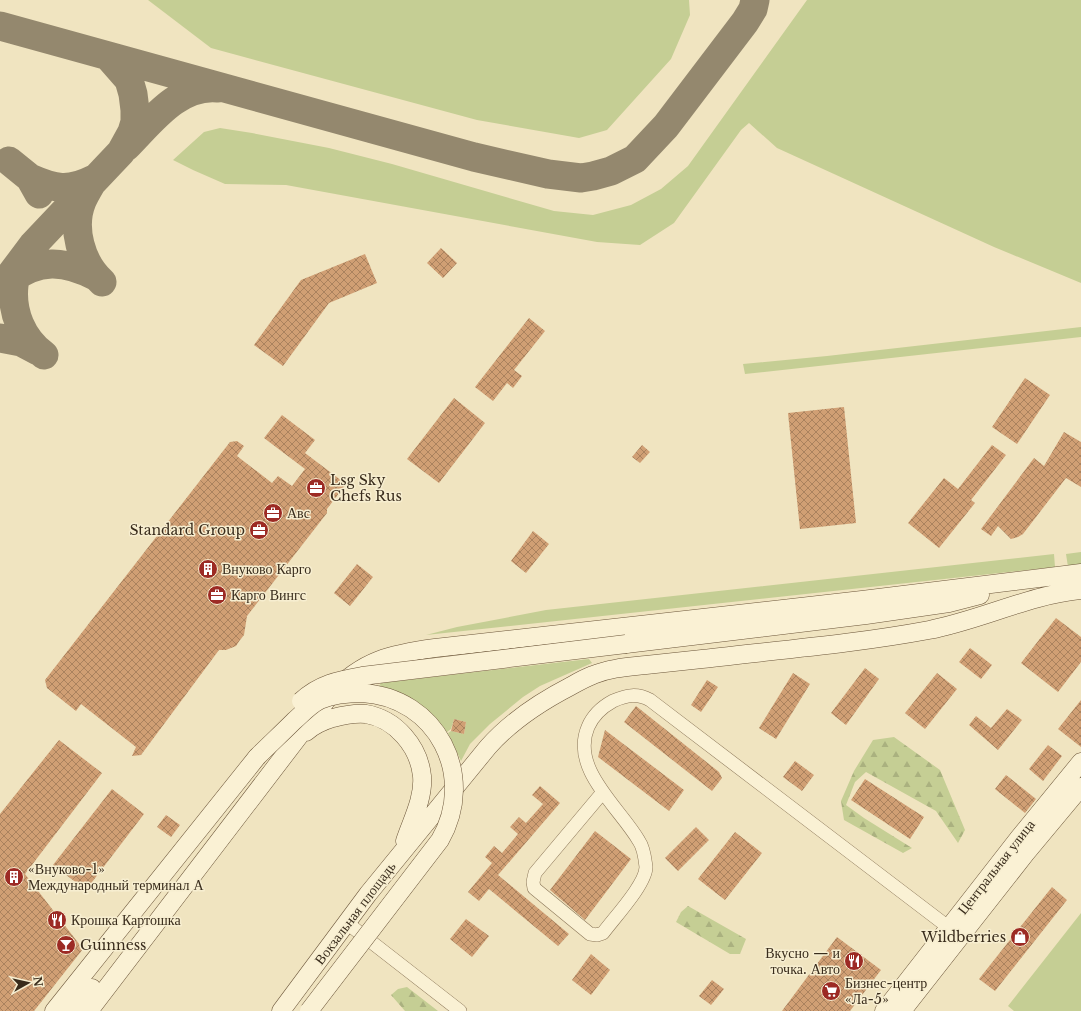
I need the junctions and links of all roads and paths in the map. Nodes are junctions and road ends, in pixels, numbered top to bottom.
1 (1081, 573) edge
2 (1041, 578) junction
3 (1081, 590) edge
4 (283, 755) junction
5 (256, 756) junction
6 (1081, 762) edge
7 (1081, 787) edge
8 (603, 792) junction
9 (400, 854) junction
10 (160, 918) junction
11 (347, 923) junction
12 (955, 932) junction
13 (54, 1011) edge
14 (74, 1011) edge
15 (89, 1011) edge
16 (281, 1011) edge
17 (309, 1011) edge
18 (460, 1011) edge
19 (884, 1011) edge
20 (902, 1011) edge

1 - 2 main road
2 - 4 main road
2 - 5 main road, bridge
3 - 9 main road, Вокзальная площадь
4 - 9 main road
4 - 10 main road
5 - 13 main road
5 - 17 main road, bridge
6 - 12 main road, Центральная улица
7 - 12 main road, Центральная улица
8 - 8 street
8 - 12 street
9 - 11 main road, Вокзальная площадь
10 - 14 main road
10 - 15 main road
11 - 16 main road, Вокзальная площадь
11 - 18 street
12 - 19 main road, Центральная улица
12 - 20 main road, Центральная улица

